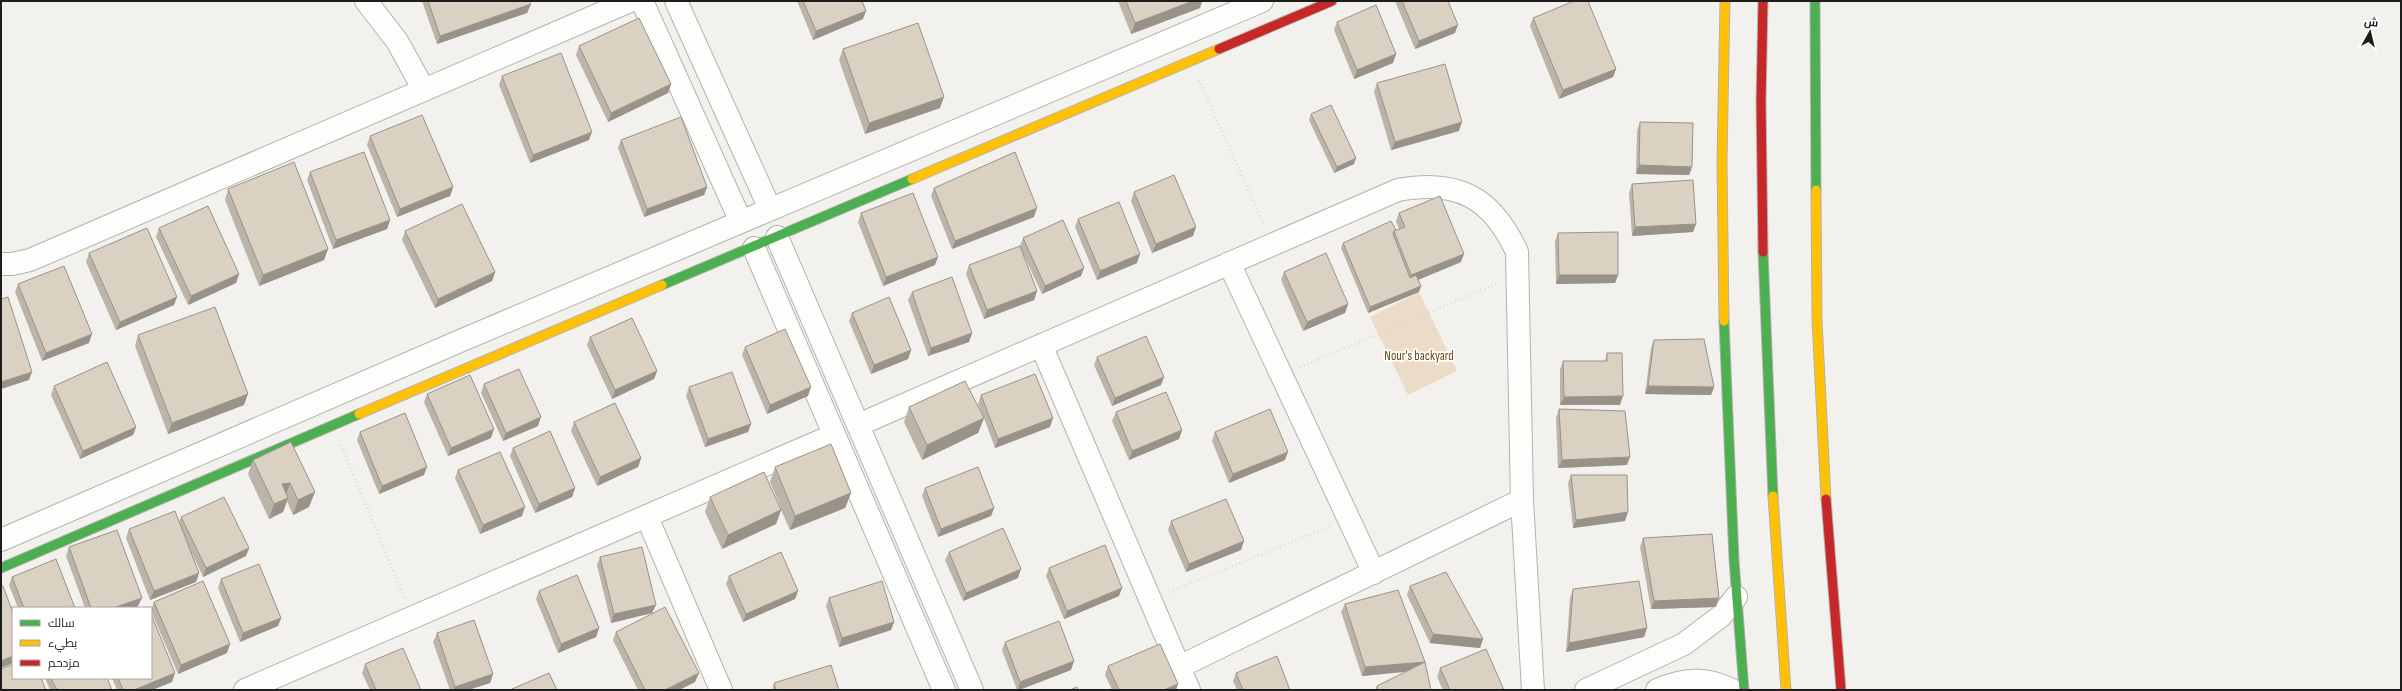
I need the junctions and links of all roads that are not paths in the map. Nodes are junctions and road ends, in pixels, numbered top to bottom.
1 (366, 1) edge
2 (630, 1) edge
3 (642, 1) edge
4 (676, 1) edge
5 (1262, 1) edge
6 (1332, 1) edge
7 (1725, 1) edge
8 (1763, 1) edge
9 (1815, 1) edge
10 (424, 90) junction
11 (1030, 99) junction
12 (1041, 125) junction
13 (770, 209) junction
14 (744, 220) junction
15 (764, 243) junction
16 (1229, 263) junction
17 (1, 264) edge
18 (453, 344) junction
19 (1041, 345) junction
20 (464, 369) junction
21 (858, 425) junction
22 (834, 435) junction
23 (1522, 500) junction
24 (647, 517) junction
25 (1, 540) edge
26 (1, 568) edge
27 (1374, 573) junction
28 (1736, 598) junction
29 (1179, 667) junction
30 (245, 690) edge
31 (721, 690) edge
32 (944, 690) edge
33 (972, 690) edge
34 (1189, 690) edge
35 (1533, 690) edge
36 (1586, 690) edge
37 (1657, 690) edge
38 (1732, 690) edge
39 (1744, 690) edge
40 (1786, 690) edge
41 (1841, 690) edge

1 - 10 street
2 - 10 street
3 - 14 street
4 - 13 street
5 - 11 street
6 - 12 street
7 - 28 street
8 - 40 street
9 - 41 street
10 - 17 street
11 - 12 street
11 - 13 street
12 - 15 street
13 - 14 street
14 - 15 street
14 - 18 street
15 - 20 street
15 - 21 street
15 - 22 street
16 - 19 street
16 - 23 street
16 - 27 street
18 - 20 street
18 - 25 street
19 - 21 street
19 - 29 street
20 - 26 street
21 - 33 street
22 - 24 street
22 - 32 street
23 - 27 street
23 - 35 street
24 - 30 street
24 - 31 street
27 - 29 street
28 - 36 street
28 - 39 street
29 - 34 street
37 - 38 street

